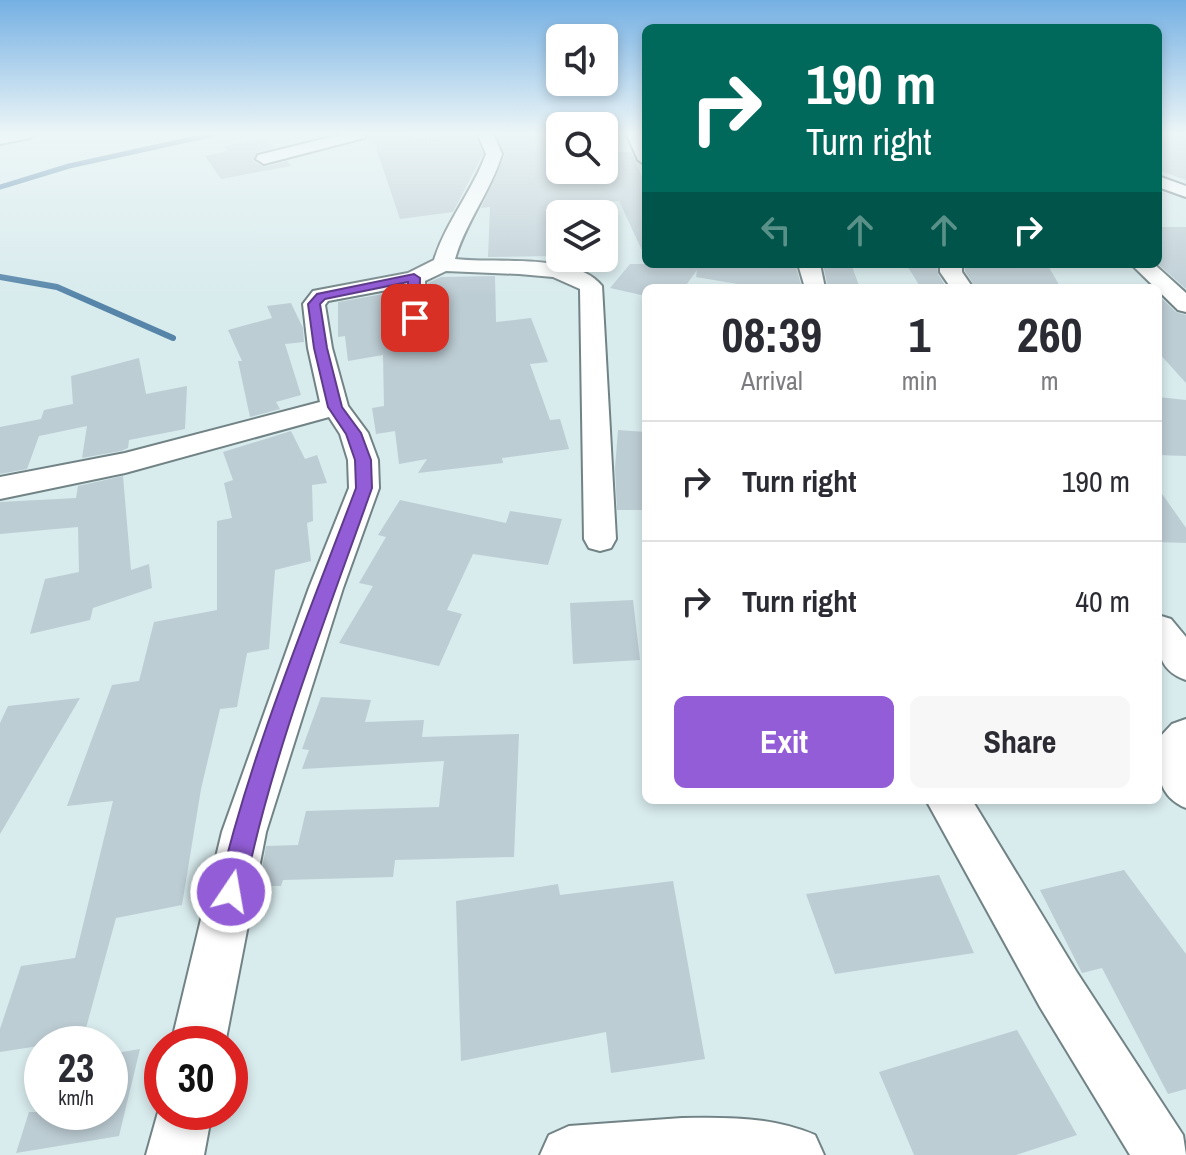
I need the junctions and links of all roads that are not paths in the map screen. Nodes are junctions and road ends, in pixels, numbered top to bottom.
1 (478, 189) edge
2 (1146, 268) edge
3 (428, 271) junction
4 (1186, 305) edge
5 (415, 318) dead end
6 (335, 407) junction
7 (0, 488) edge
8 (600, 539) dead end
9 (1162, 635) edge
10 (1186, 664) edge
11 (1186, 738) edge
12 (1186, 787) edge
13 (950, 804) edge
14 (202, 1026) edge
15 (180, 1130) edge
16 (175, 1155) edge
17 (569, 1155) edge
18 (795, 1155) edge
19 (1163, 1155) edge

1 - 3 street
2 - 4 street
3 - 5 street
3 - 6 street
3 - 8 street
6 - 7 street
6 - 14 street
9 - 10 street
11 - 12 street
13 - 19 street
15 - 16 street
17 - 18 street

